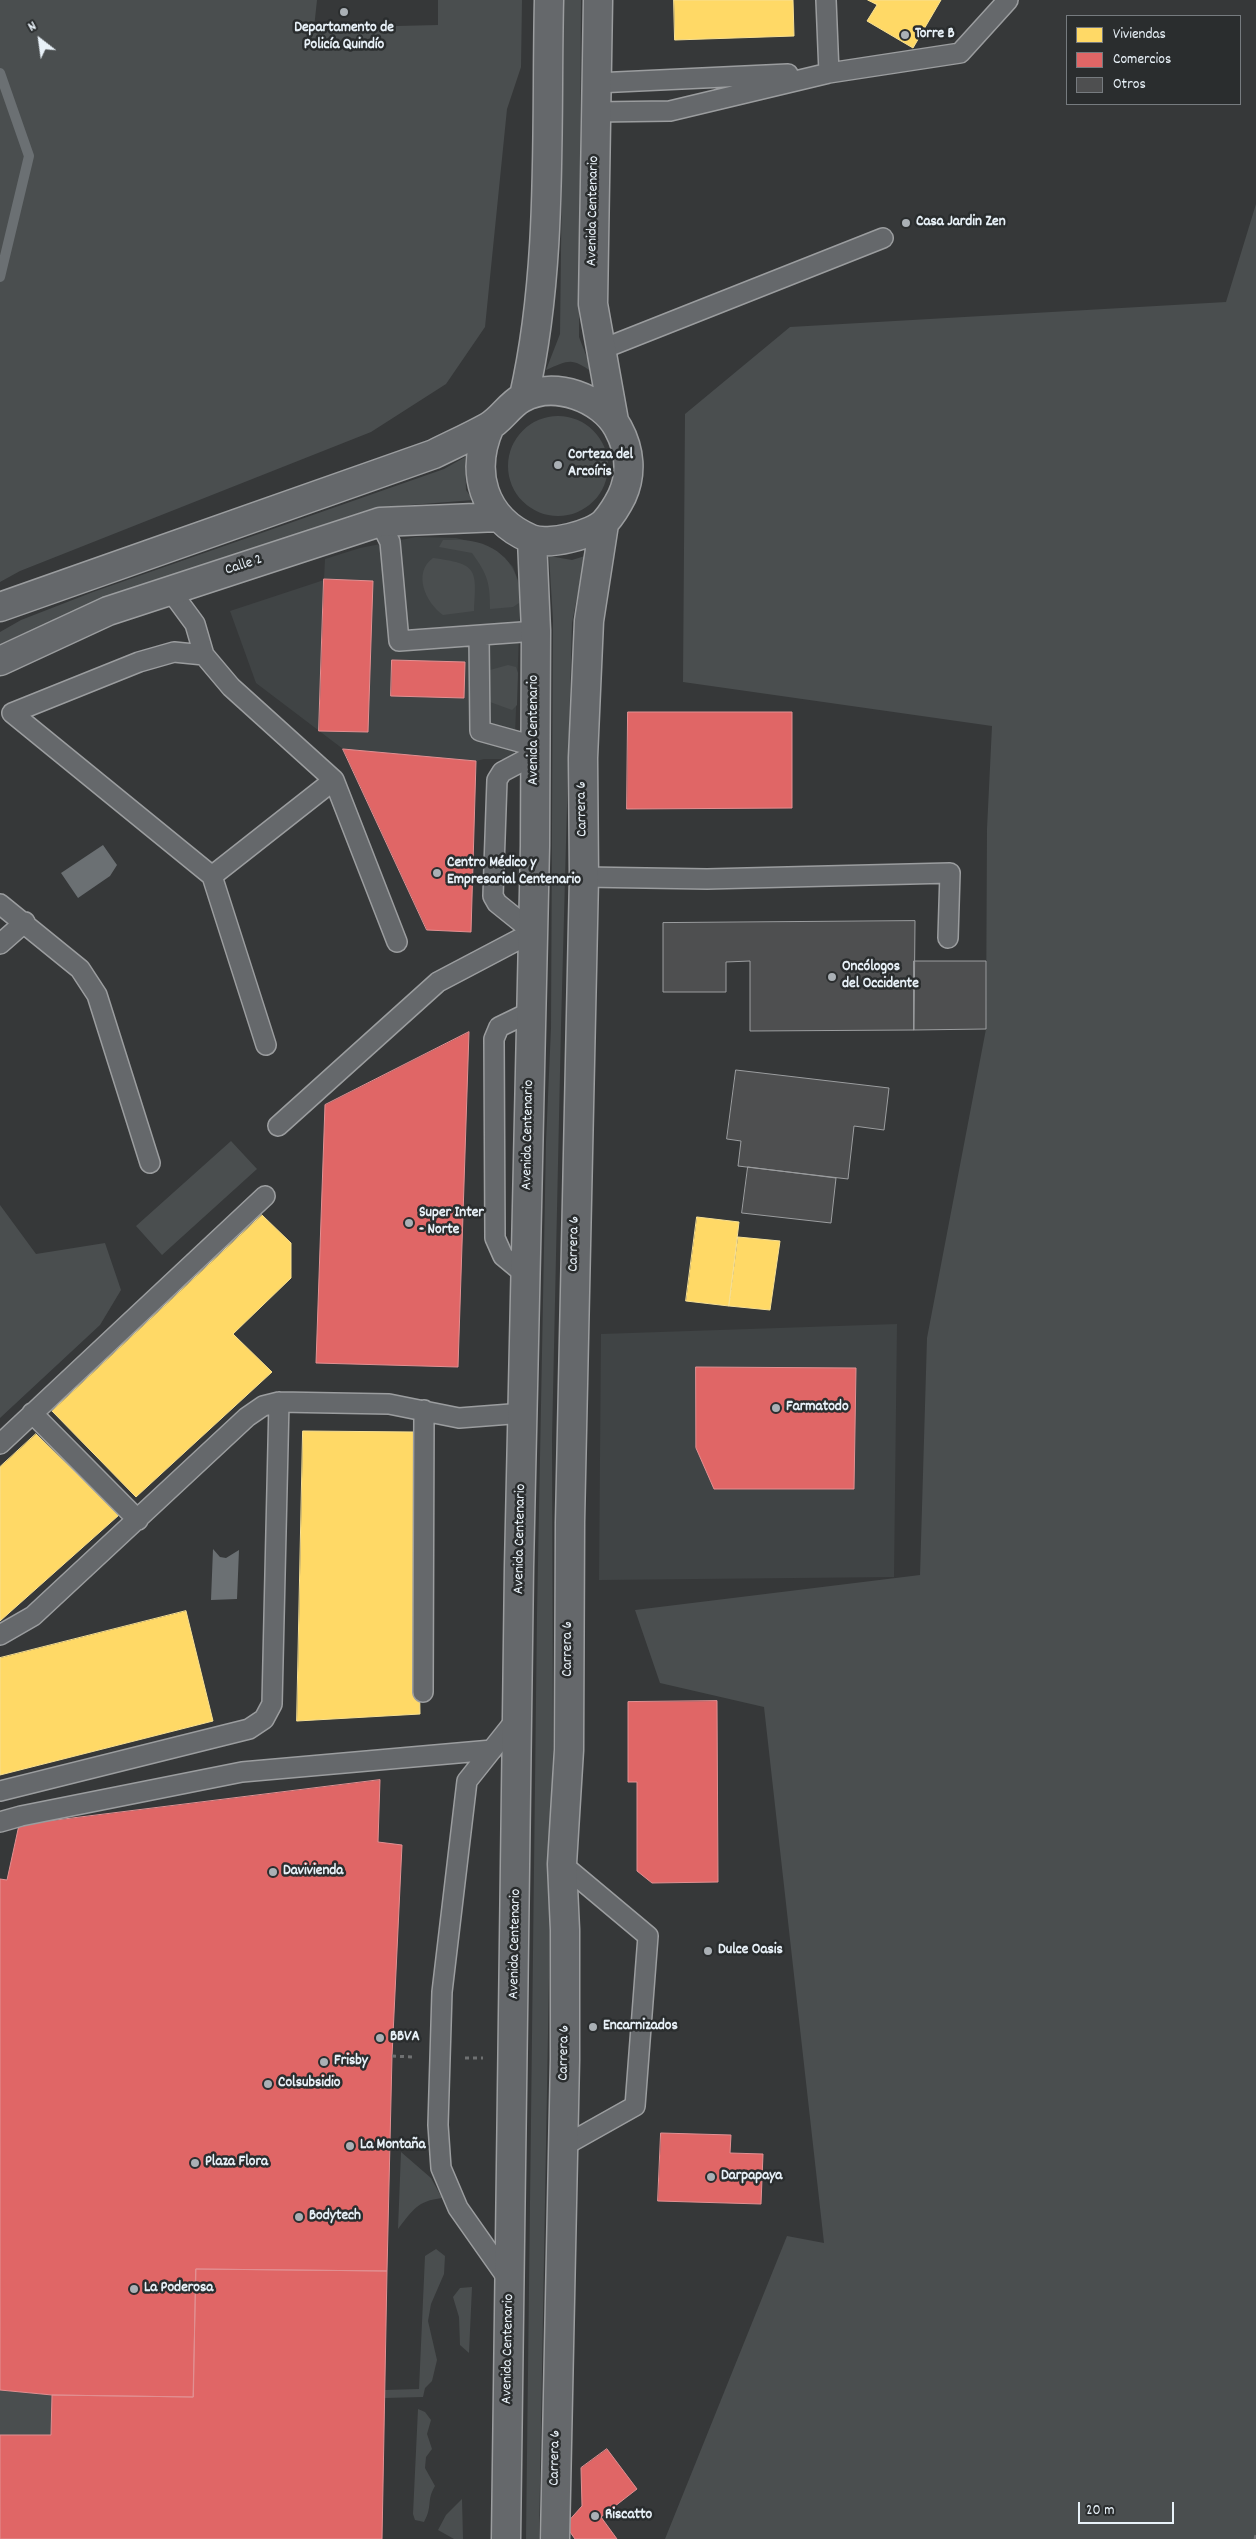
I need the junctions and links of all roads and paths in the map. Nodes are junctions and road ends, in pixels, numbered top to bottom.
1 (549, 0) edge
2 (598, 0) edge
3 (826, 0) edge
4 (1008, 0) edge
5 (829, 73) junction
6 (596, 83) junction
7 (596, 112) junction
8 (883, 238) dead end
9 (600, 350) junction
10 (524, 396) junction
11 (614, 421) junction
12 (490, 426) junction
13 (498, 517) junction
14 (380, 522) junction
15 (604, 524) junction
16 (532, 540) junction
17 (170, 590) junction
18 (0, 607) edge
19 (536, 631) junction
20 (479, 636) junction
21 (204, 655) junction
22 (0, 661) edge
23 (6, 716) edge
24 (534, 750) junction
25 (334, 780) junction
26 (212, 876) junction
27 (584, 877) junction
28 (0, 904) edge
29 (25, 922) junction
30 (533, 932) junction
31 (948, 938) dead end
32 (397, 942) dead end
33 (0, 944) edge
34 (532, 1012) junction
35 (266, 1045) dead end
36 (278, 1126) dead end
37 (150, 1163) dead end
38 (264, 1196) dead end
39 (527, 1276) junction
40 (279, 1402) junction
41 (424, 1410) junction
42 (32, 1413) junction
43 (524, 1413) junction
44 (0, 1444) edge
45 (138, 1520) junction
46 (0, 1635) edge
47 (423, 1692) dead end
48 (518, 1717) junction
49 (492, 1750) junction
50 (0, 1791) edge
51 (0, 1822) edge
52 (562, 1864) junction
53 (562, 2147) junction
54 (510, 2282) junction
55 (506, 2539) edge
56 (555, 2539) edge

1 - 10 main road
2 - 6 main road, Avenida Centenario
3 - 5 lane
4 - 5 lane
5 - 6 lane
5 - 7 lane
6 - 7 main road, Avenida Centenario
7 - 9 main road, Avenida Centenario
8 - 9 lane
9 - 11 main road, Avenida Centenario
10 - 11 main road
10 - 12 main road
11 - 15 main road
12 - 13 main road
12 - 18 main road
13 - 14 main road, Calle 2
13 - 16 main road
14 - 17 main road, Calle 2
14 - 20 lane
15 - 16 main road
15 - 27 main road, Carrera 6
16 - 19 main road, Avenida Centenario
17 - 21 lane
17 - 22 main road, Calle 2
19 - 20 lane
19 - 24 main road, Avenida Centenario
20 - 24 lane
21 - 23 lane
21 - 25 lane
23 - 26 lane
24 - 30 main road, Avenida Centenario
24 - 30 lane
25 - 26 lane
25 - 32 lane
26 - 35 lane
27 - 31 lane
27 - 52 main road, Carrera 6
28 - 29 lane
29 - 33 lane
29 - 37 lane
30 - 34 main road, Avenida Centenario
30 - 36 lane
34 - 39 main road, Avenida Centenario
34 - 39 lane
38 - 42 lane
39 - 43 main road, Avenida Centenario
40 - 41 lane
40 - 45 lane
40 - 50 lane
41 - 43 lane
41 - 47 lane
42 - 44 lane
42 - 45 lane
43 - 48 main road, Avenida Centenario
45 - 46 lane
48 - 49 lane
48 - 54 main road, Avenida Centenario
49 - 51 lane
49 - 54 lane
52 - 53 main road, Carrera 6
52 - 53 lane
53 - 56 main road, Carrera 6
54 - 55 main road, Avenida Centenario

